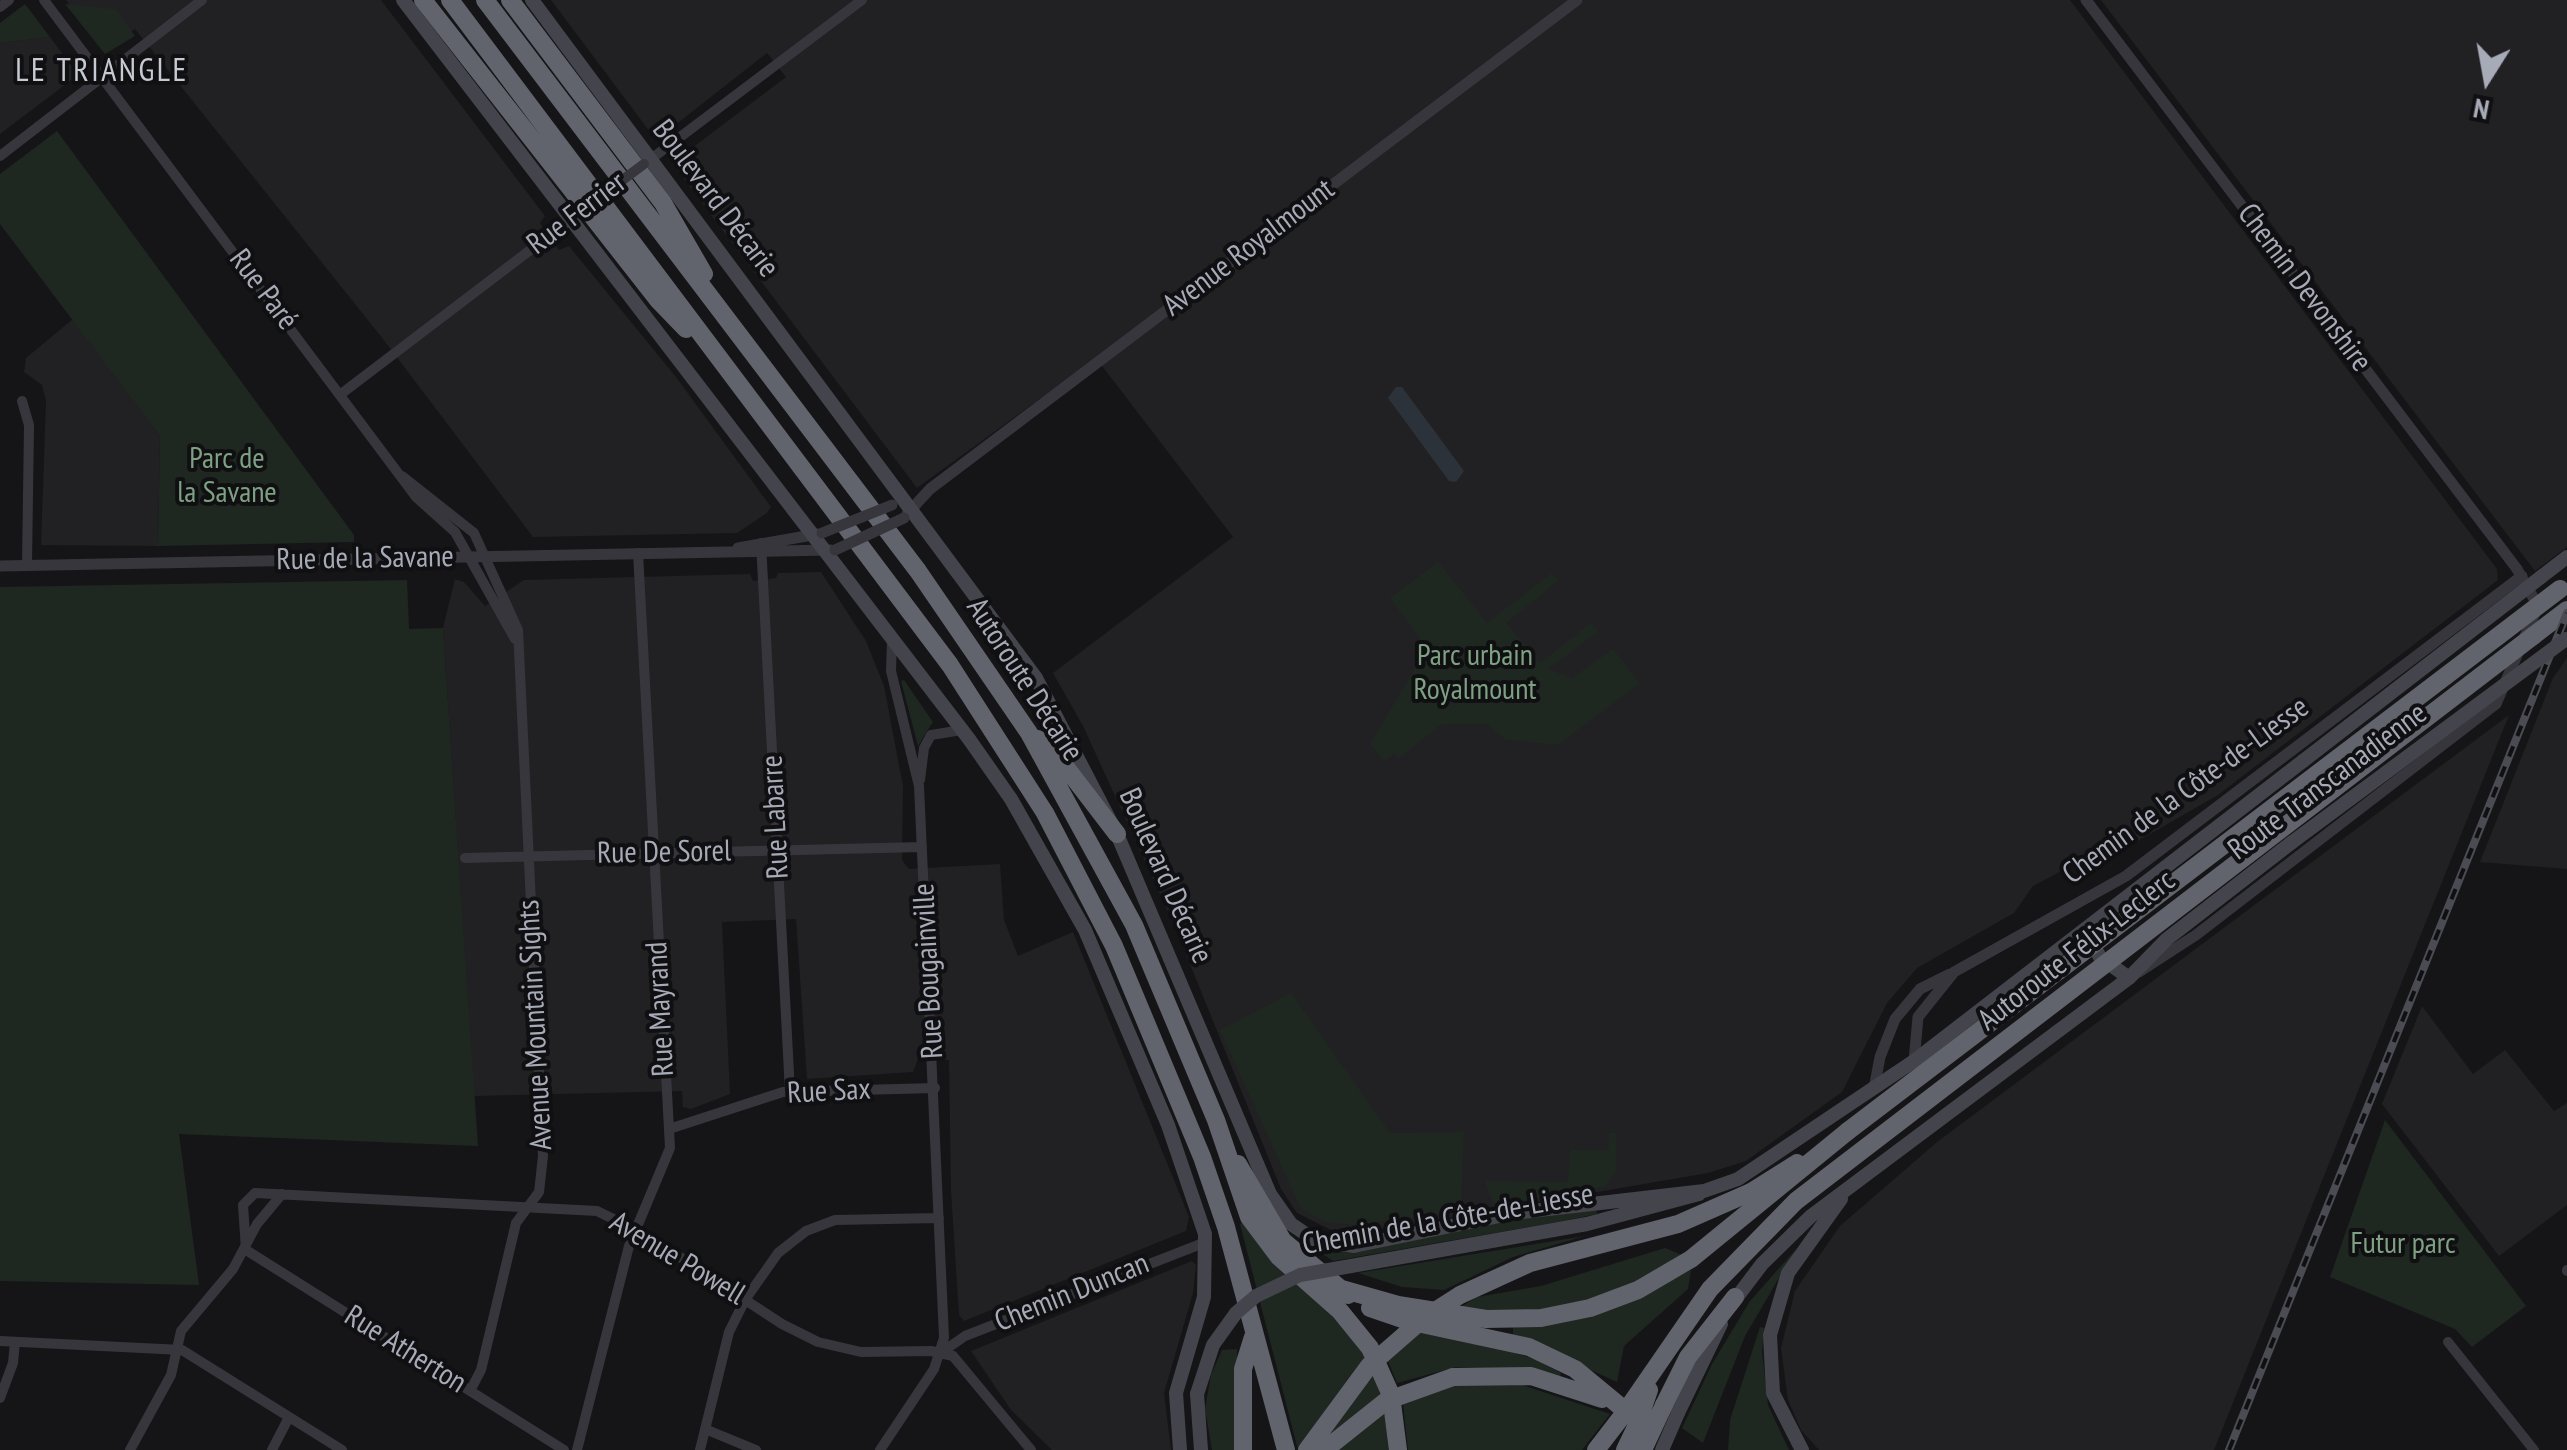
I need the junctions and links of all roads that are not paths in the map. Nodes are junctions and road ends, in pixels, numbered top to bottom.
1 (9, 0) edge
2 (44, 0) edge
3 (202, 0) edge
4 (403, 0) edge
5 (423, 0) edge
6 (450, 0) edge
7 (485, 0) edge
8 (510, 0) edge
9 (532, 0) edge
10 (862, 0) edge
11 (1577, 0) edge
12 (2086, 0) edge
13 (0, 7) edge
14 (102, 76) junction
15 (0, 156) edge
16 (647, 161) junction
17 (574, 217) junction
18 (739, 336) junction
19 (726, 368) junction
20 (341, 394) junction
21 (22, 401) dead end
22 (402, 476) junction
23 (909, 504) junction
24 (816, 534) junction
25 (761, 548) junction
26 (829, 550) junction
27 (638, 552) junction
28 (486, 556) junction
29 (469, 557) junction
30 (2567, 558) edge
31 (26, 565) junction
32 (0, 566) edge
33 (2522, 576) junction
34 (2567, 584) edge
35 (2567, 610) edge
36 (2567, 638) edge
37 (892, 640) junction
38 (517, 644) junction
39 (2378, 686) junction
40 (962, 730) junction
41 (1029, 733) junction
42 (2430, 755) junction
43 (919, 786) junction
44 (1117, 834) junction
45 (922, 847) junction
46 (778, 850) junction
47 (653, 854) junction
48 (528, 856) junction
49 (465, 858) dead end
50 (2090, 924) junction
51 (1954, 972) junction
52 (2129, 978) junction
53 (1914, 1061) junction
54 (935, 1088) junction
55 (1874, 1090) junction
56 (790, 1092) junction
57 (1950, 1110) junction
58 (1216, 1120) junction
59 (669, 1129) junction
60 (1848, 1131) junction
61 (1797, 1142) joint
62 (1846, 1190) junction
63 (1704, 1191) junction
64 (282, 1194) junction
65 (529, 1206) junction
66 (939, 1218) junction
67 (636, 1229) junction
68 (1206, 1242) junction
69 (246, 1250) junction
70 (1338, 1288) junction
71 (1735, 1297) joint
72 (745, 1300) junction
73 (1253, 1336) junction
74 (0, 1342) edge
75 (14, 1342) junction
76 (2448, 1342) dead end
77 (176, 1348) junction
78 (941, 1352) junction
79 (1656, 1370) junction
80 (470, 1391) junction
81 (0, 1398) edge
82 (1671, 1409) junction
83 (289, 1416) junction
84 (705, 1429) junction
85 (130, 1450) edge
86 (272, 1450) edge
87 (342, 1450) edge
88 (564, 1450) edge
89 (576, 1450) edge
90 (700, 1450) edge
91 (756, 1450) edge
92 (880, 1450) edge
93 (1030, 1450) edge
94 (1180, 1450) edge
95 (1201, 1450) edge
96 (1243, 1450) edge
97 (1286, 1450) edge
98 (1307, 1450) edge
99 (1326, 1450) edge
100 (1398, 1450) edge
101 (1596, 1450) edge
102 (1625, 1450) edge
103 (1644, 1450) edge
104 (1662, 1450) edge
105 (1802, 1450) edge
106 (2534, 1450) edge

1 - 13 street
2 - 14 street
3 - 14 street
4 - 17 main road
5 - 19 highway
6 - 19 highway, Autoroute Décarie
7 - 18 highway, Autoroute Décarie
8 - 18 highway
9 - 16 main road, Boulevard Décarie
10 - 16 street, Rue Ferrier
11 - 23 street, Avenue Royalmount
12 - 33 street, Chemin Devonshire
14 - 15 street
14 - 20 street, Rue Paré
16 - 17 street, Rue Ferrier, bridge
16 - 23 main road, Boulevard Décarie
17 - 20 street, Rue Ferrier
17 - 24 main road
18 - 41 highway, Autoroute Décarie
19 - 73 highway, Autoroute Décarie
20 - 22 street, Rue Paré
21 - 31 street
22 - 28 street, Avenue Mountain Sights
22 - 29 street, Avenue Mountain Sights
23 - 24 street, Rue de la Savane, bridge
23 - 26 street, Rue de la Savane, bridge
23 - 44 main road, Boulevard Décarie
24 - 25 street, Rue de la Savane
24 - 26 main road
25 - 26 street, Rue de la Savane
25 - 27 street, Rue de la Savane
25 - 46 street, Rue Labarre
26 - 37 main road
27 - 28 street, Rue de la Savane
27 - 47 street, Rue Mayrand
28 - 29 street, Rue de la Savane
28 - 38 street, Avenue Mountain Sights
29 - 31 street, Rue de la Savane
29 - 38 street, Avenue Mountain Sights
30 - 50 main road, Route Transcanadienne, bridge
31 - 32 street, Rue de la Savane
33 - 39 street, Chemin de la Côte-de-Liesse
33 - 42 street
34 - 60 highway, Autoroute Félix-Leclerc, bridge
35 - 79 highway, Autoroute Félix-Leclerc, bridge
36 - 52 main road, Route Transcanadienne, bridge
37 - 40 main road
37 - 43 street, Rue Bougainville
38 - 48 street, Avenue Mountain Sights
39 - 42 street
39 - 51 street, Chemin de la Côte-de-Liesse
40 - 43 street, Rue Bougainville
40 - 68 main road
41 - 44 highway
41 - 58 highway, Autoroute Décarie
42 - 52 street
43 - 45 street, Rue Bougainville
44 - 63 main road, Boulevard Décarie
45 - 46 street, Rue De Sorel
45 - 54 street, Rue Bougainville
46 - 47 street, Rue De Sorel
46 - 56 street, Rue Labarre
47 - 48 street, Rue De Sorel
47 - 59 street, Rue Mayrand
48 - 49 street, Rue De Sorel
48 - 65 street, Avenue Mountain Sights
50 - 52 main road
50 - 53 main road, Chemin de la Côte-de-Liesse
51 - 53 street, Chemin de la Côte-de-Liesse
51 - 55 street
52 - 57 main road
53 - 55 main road, Chemin de la Côte-de-Liesse
53 - 57 main road
54 - 56 street, Rue Sax
54 - 66 street, Rue Bougainville
55 - 61 main road, Chemin de la Côte-de-Liesse
56 - 59 street, Rue Sax
57 - 62 main road
58 - 70 highway
58 - 100 highway, Autoroute Décarie
59 - 67 street, Rue Mayrand
60 - 70 highway
60 - 98 highway, bridge
61 - 63 main road, Boulevard Décarie
62 - 71 main road
62 - 105 main road
63 - 95 main road, Chemin de la Côte-de-Liesse, bridge
64 - 65 street, Avenue Powell
64 - 69 street
64 - 69 street, Avenue Powell
65 - 67 street, Avenue Powell
65 - 80 street, Avenue Mountain Sights
66 - 72 street
66 - 78 street, Rue Bougainville
67 - 72 street, Avenue Powell
67 - 89 street, Rue Mayrand
68 - 78 street, Chemin Duncan
68 - 94 main road
69 - 77 street
69 - 80 street, Rue Atherton
70 - 99 highway, bridge
71 - 82 highway
72 - 78 street, Avenue Powell
72 - 84 street
73 - 96 highway
73 - 97 highway, Autoroute Décarie
74 - 75 street
75 - 77 street
75 - 81 street
76 - 106 street
77 - 83 street
77 - 85 street
78 - 92 street
78 - 93 street
79 - 101 highway, bridge
79 - 102 highway, bridge
80 - 88 street, Rue Atherton
82 - 103 highway, bridge
82 - 104 main road, bridge
83 - 86 street
83 - 87 street
84 - 90 street
84 - 91 street

